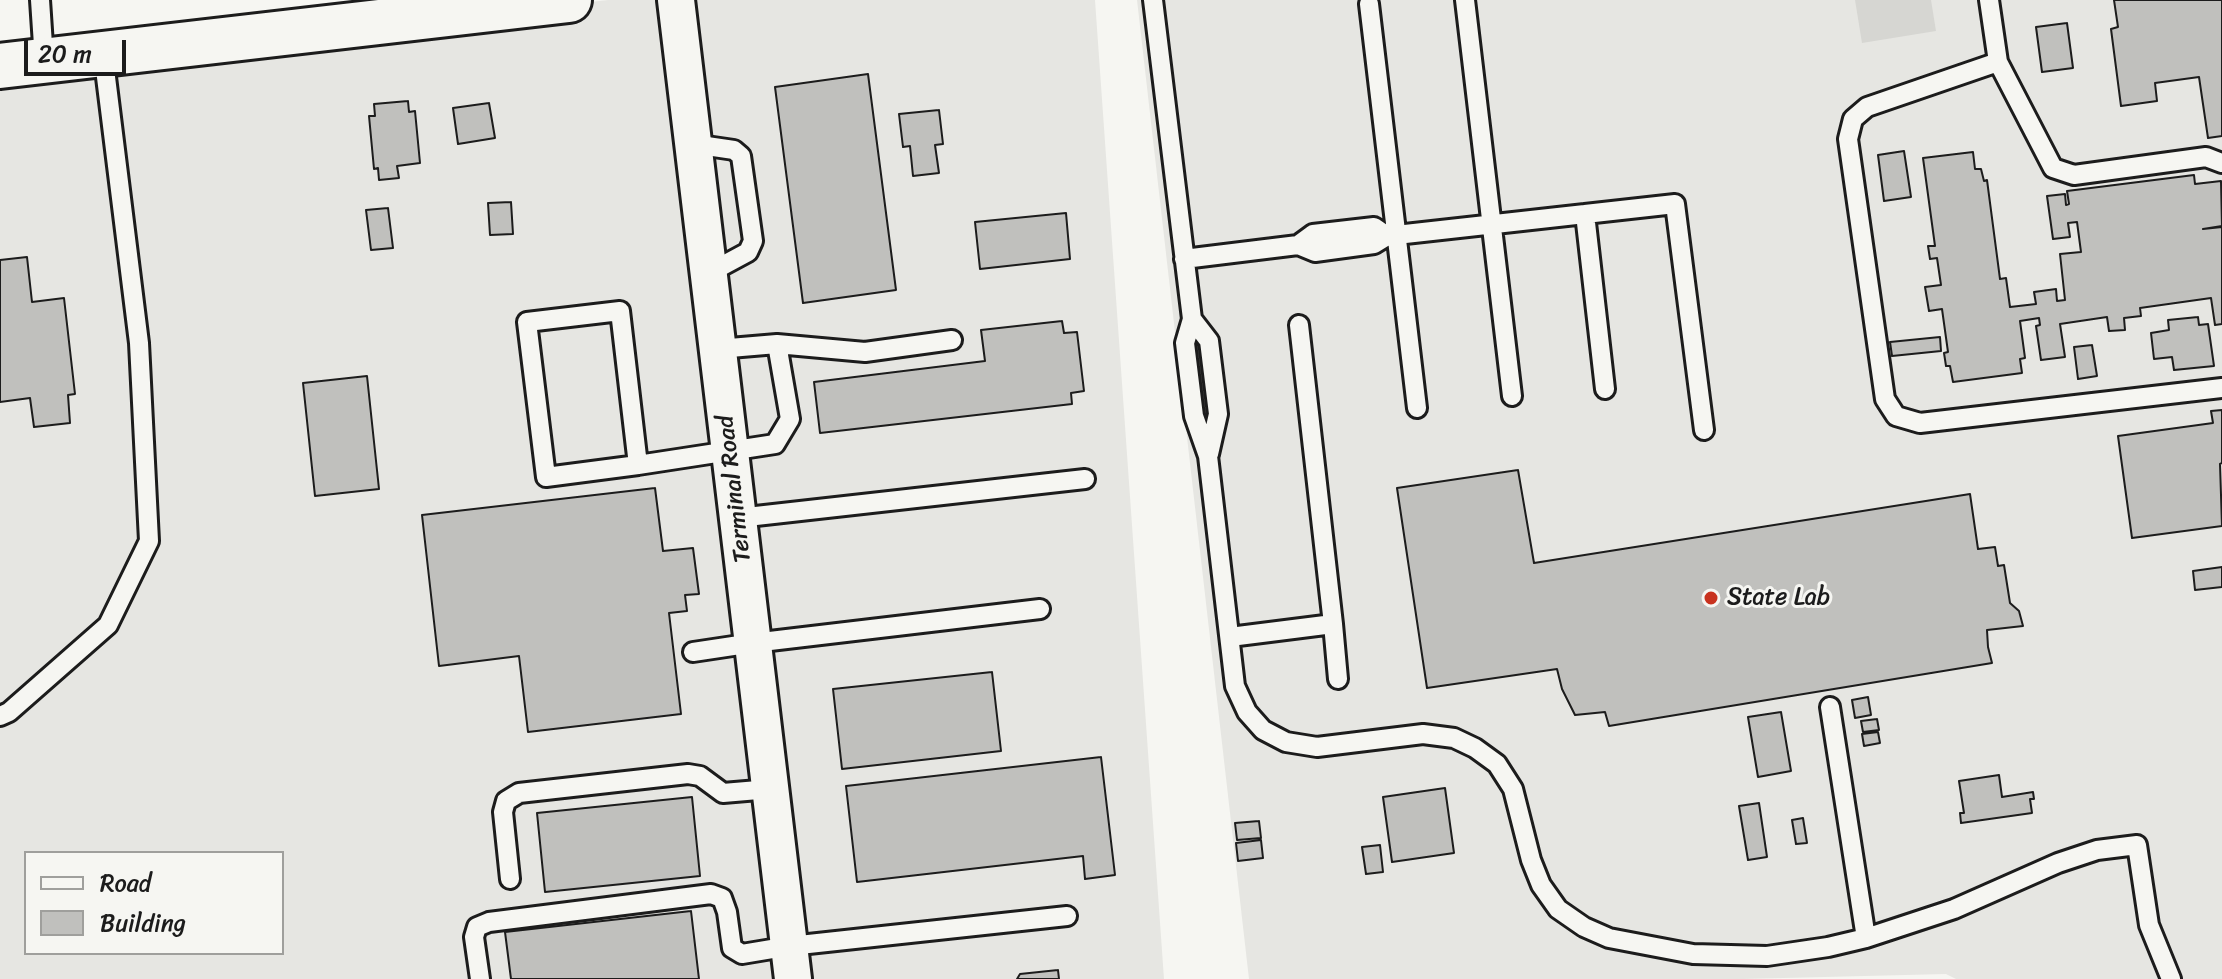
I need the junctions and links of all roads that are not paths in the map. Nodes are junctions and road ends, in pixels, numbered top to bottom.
1 (40, 0) edge
2 (569, 0) edge
3 (676, 0) edge
4 (1153, 0) edge
5 (1465, 0) edge
6 (1989, 0) edge
7 (516, 3) edge
8 (1369, 4) dead end
9 (103, 53) junction
10 (44, 60) junction
11 (1998, 62) junction
12 (0, 66) edge
13 (693, 144) junction
14 (2222, 163) edge
15 (1585, 214) junction
16 (1491, 224) junction
17 (1392, 235) junction
18 (1184, 259) junction
19 (709, 273) junction
20 (1299, 325) dead end
21 (952, 340) dead end
22 (777, 344) junction
23 (718, 349) junction
24 (2222, 388) edge
25 (1605, 389) dead end
26 (1512, 396) dead end
27 (1417, 408) dead end
28 (1704, 430) dead end
29 (730, 452) junction
30 (638, 465) junction
31 (1085, 479) dead end
32 (738, 518) junction
33 (1040, 609) dead end
34 (1333, 624) junction
35 (1230, 637) junction
36 (753, 643) junction
37 (693, 652) dead end
38 (1338, 679) dead end
39 (1830, 707) dead end
40 (0, 716) edge
41 (770, 789) junction
42 (510, 879) dead end
43 (1067, 916) dead end
44 (1866, 938) junction
45 (792, 963) edge
46 (480, 979) edge
47 (2171, 979) edge

1 - 10 lane
2 - 7 street
3 - 13 street, Terminal Road
4 - 18 lane
5 - 16 lane
6 - 11 lane
7 - 9 street
8 - 17 lane
9 - 10 street
9 - 40 lane
10 - 12 street
11 - 14 lane
11 - 24 lane
13 - 19 street, Terminal Road
13 - 19 lane
15 - 16 lane
15 - 25 lane
15 - 28 lane
16 - 17 lane
16 - 26 lane
17 - 18 lane
17 - 27 lane
18 - 35 lane
19 - 23 street, Terminal Road
20 - 34 lane
21 - 22 lane
22 - 23 lane
22 - 29 lane
23 - 29 street, Terminal Road
29 - 30 lane
29 - 32 street, Terminal Road
30 - 30 lane
31 - 32 lane
32 - 36 street, Terminal Road
33 - 36 lane
34 - 35 lane
34 - 38 lane
35 - 44 lane
36 - 37 lane
36 - 41 street, Terminal Road
39 - 44 lane
41 - 42 lane
41 - 45 street, Terminal Road
43 - 45 lane
44 - 47 lane
45 - 46 lane

